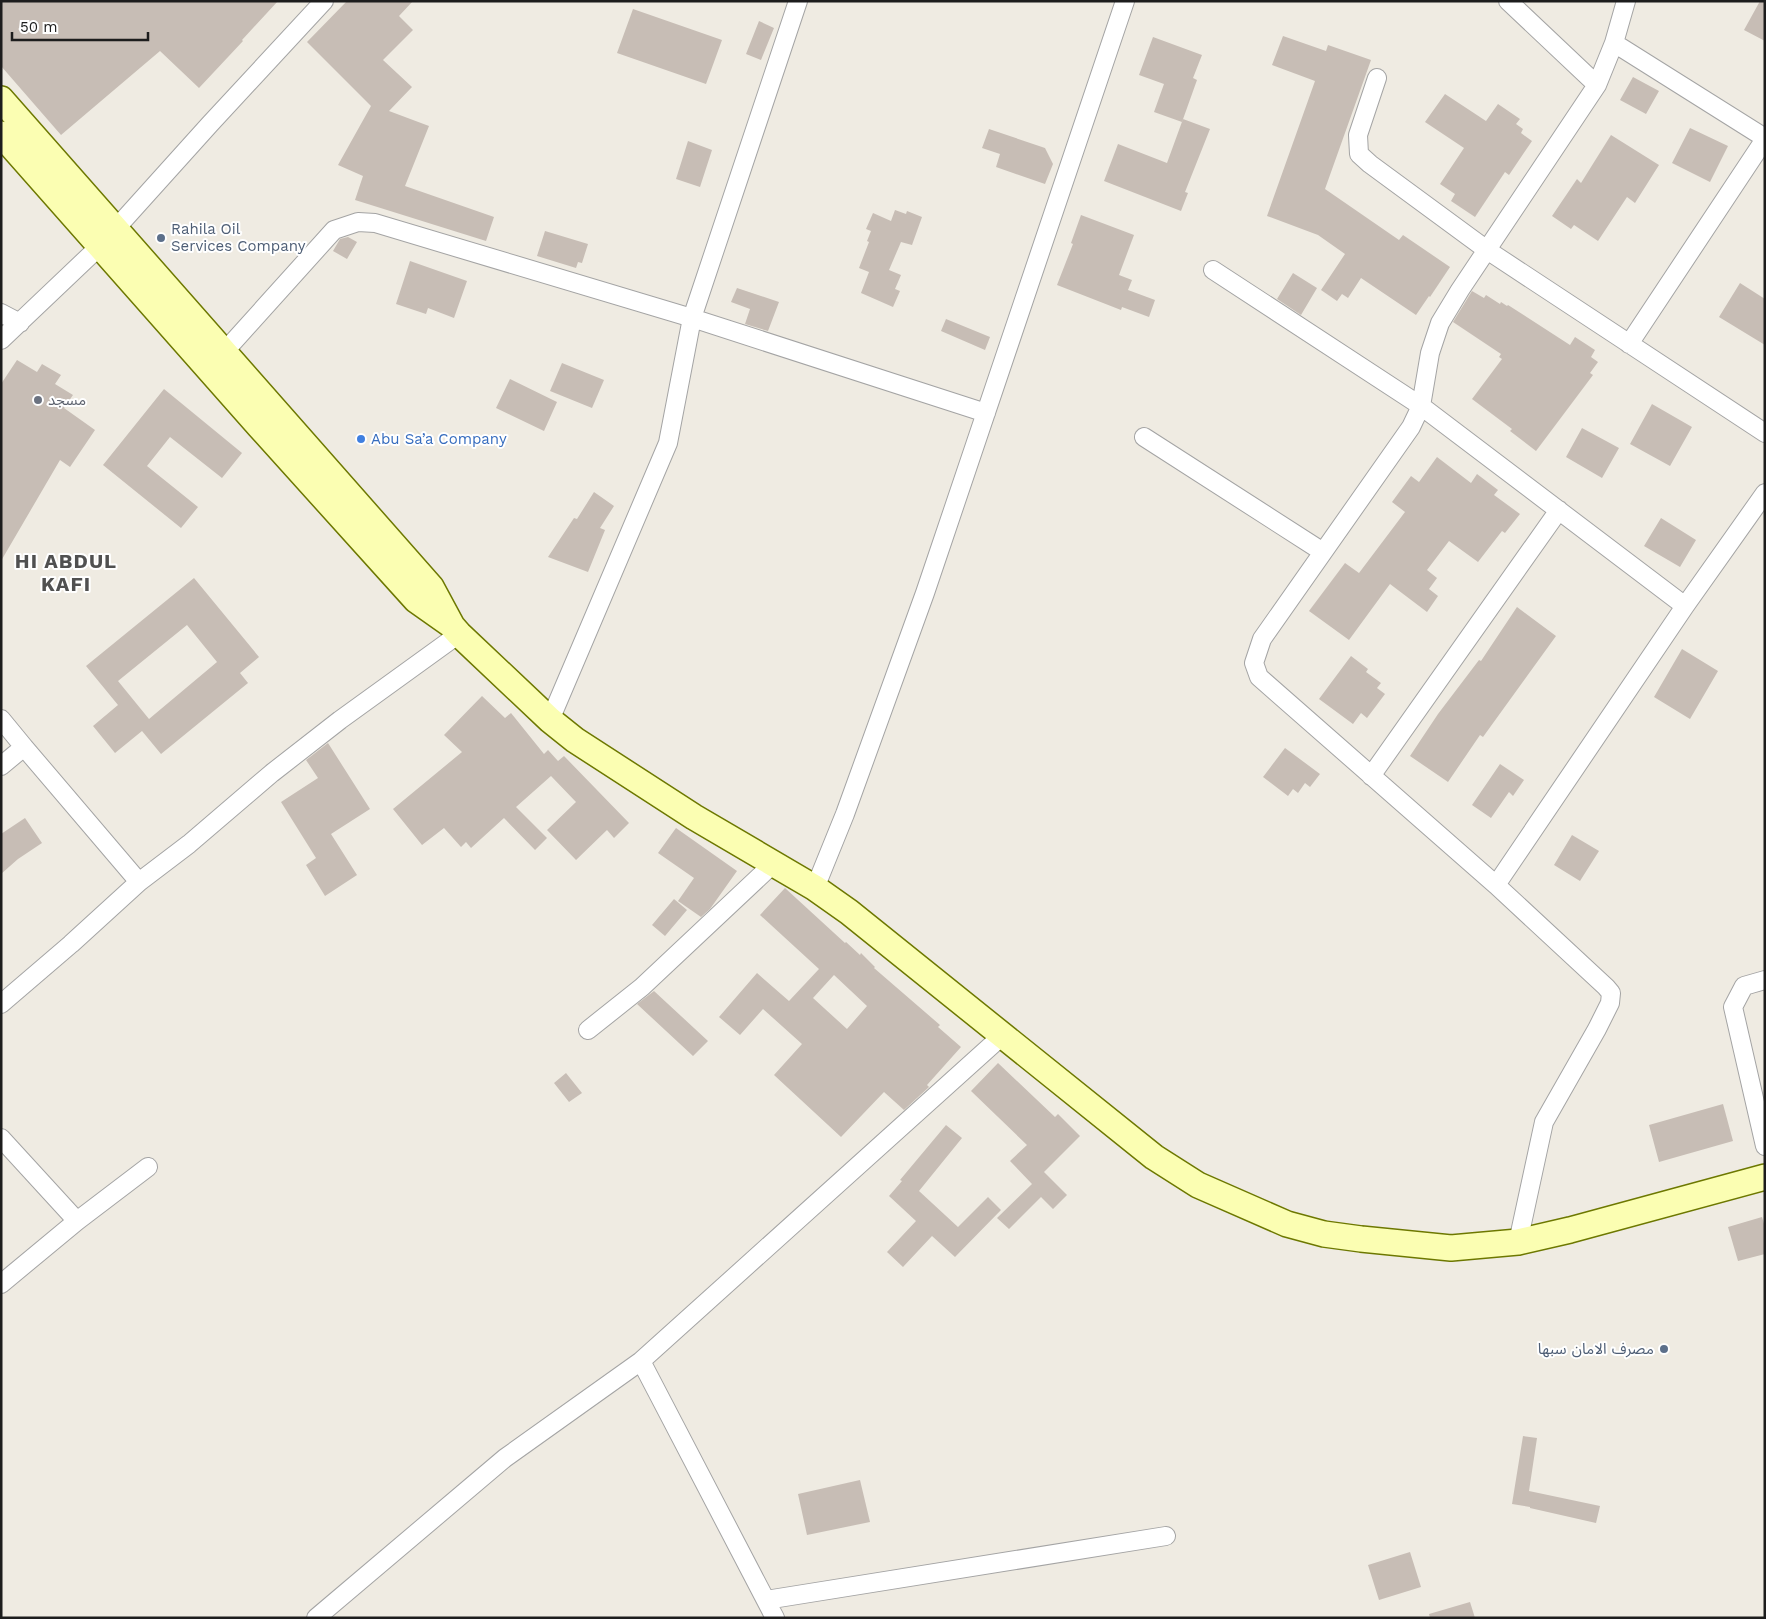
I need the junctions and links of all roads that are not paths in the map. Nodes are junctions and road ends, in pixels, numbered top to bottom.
1 (798, 1) edge
2 (1125, 1) edge
3 (1508, 1) edge
4 (1626, 1) edge
5 (316, 4) edge
6 (1614, 43) junction
7 (1377, 78) dead end
8 (1597, 86) junction
9 (1, 99) edge
10 (1, 134) edge
11 (1765, 139) edge
12 (108, 237) junction
13 (1487, 250) junction
14 (1214, 270) dead end
15 (1, 313) edge
16 (692, 318) junction
17 (20, 323) junction
18 (1, 340) edge
19 (1629, 344) junction
20 (225, 351) junction
21 (1421, 406) junction
22 (986, 414) junction
23 (1765, 433) edge
24 (1144, 437) dead end
25 (1765, 493) edge
26 (1559, 510) junction
27 (1323, 552) junction
28 (1685, 606) junction
29 (456, 630) junction
30 (1, 719) edge
31 (550, 720) junction
32 (24, 746) junction
33 (1, 766) edge
34 (1371, 776) junction
35 (772, 864) junction
36 (139, 882) junction
37 (1496, 886) junction
38 (815, 888) junction
39 (1765, 980) edge
40 (1, 1004) edge
41 (588, 1030) dead end
42 (1003, 1035) junction
43 (1, 1138) edge
44 (1765, 1146) edge
45 (148, 1167) dead end
46 (1765, 1177) edge
47 (77, 1221) junction
48 (1518, 1242) junction
49 (1, 1284) edge
50 (640, 1361) junction
51 (1166, 1536) dead end
52 (766, 1600) junction
53 (316, 1618) edge
54 (775, 1618) edge

1 - 16 street
2 - 22 street
3 - 8 street
4 - 6 street
5 - 12 street
6 - 8 street
6 - 11 street
7 - 13 street
8 - 13 street
9 - 12 street
10 - 12 street
11 - 19 street
12 - 17 street
12 - 20 street
12 - 29 street
13 - 19 street
13 - 21 street
14 - 21 street
15 - 17 street
16 - 20 street
16 - 22 street
16 - 31 street
17 - 18 street
19 - 23 street
20 - 29 street
21 - 26 street
21 - 27 street
22 - 38 street
24 - 27 street
25 - 28 street
26 - 28 street
26 - 34 street
27 - 34 street
28 - 37 street
29 - 31 street
29 - 36 street
30 - 32 street
31 - 35 street
32 - 33 street
32 - 36 street
34 - 37 street
35 - 38 street
35 - 41 street
36 - 40 street
37 - 48 street
38 - 42 street
39 - 44 street
42 - 48 street
42 - 50 street
43 - 47 street
45 - 47 street
46 - 48 street
47 - 49 street
50 - 52 street
50 - 53 street
51 - 52 street
52 - 54 street

